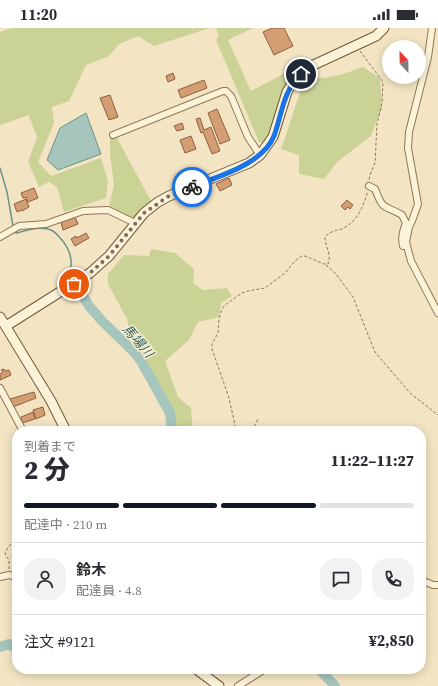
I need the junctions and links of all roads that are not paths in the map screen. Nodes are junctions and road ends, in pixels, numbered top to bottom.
1 (384, 28) edge
2 (432, 28) edge
3 (113, 135) dead end
4 (260, 155) junction
5 (369, 186) road end
6 (135, 223) junction
7 (0, 237) edge
8 (407, 246) junction
9 (438, 313) edge
10 (0, 317) edge
11 (6, 326) junction
12 (0, 388) edge
13 (20, 426) edge
14 (64, 426) edge
15 (0, 577) edge
16 (12, 577) edge
17 (426, 582) edge
18 (438, 585) edge
19 (203, 674) edge
20 (257, 674) edge
21 (219, 686) edge
22 (238, 686) edge

1 - 4 street
2 - 8 street
3 - 4 street
4 - 6 street
5 - 8 street
6 - 7 street
6 - 11 street
8 - 9 street
10 - 11 street
11 - 14 street
12 - 13 street
15 - 16 street
17 - 18 street
19 - 21 street
20 - 22 street

